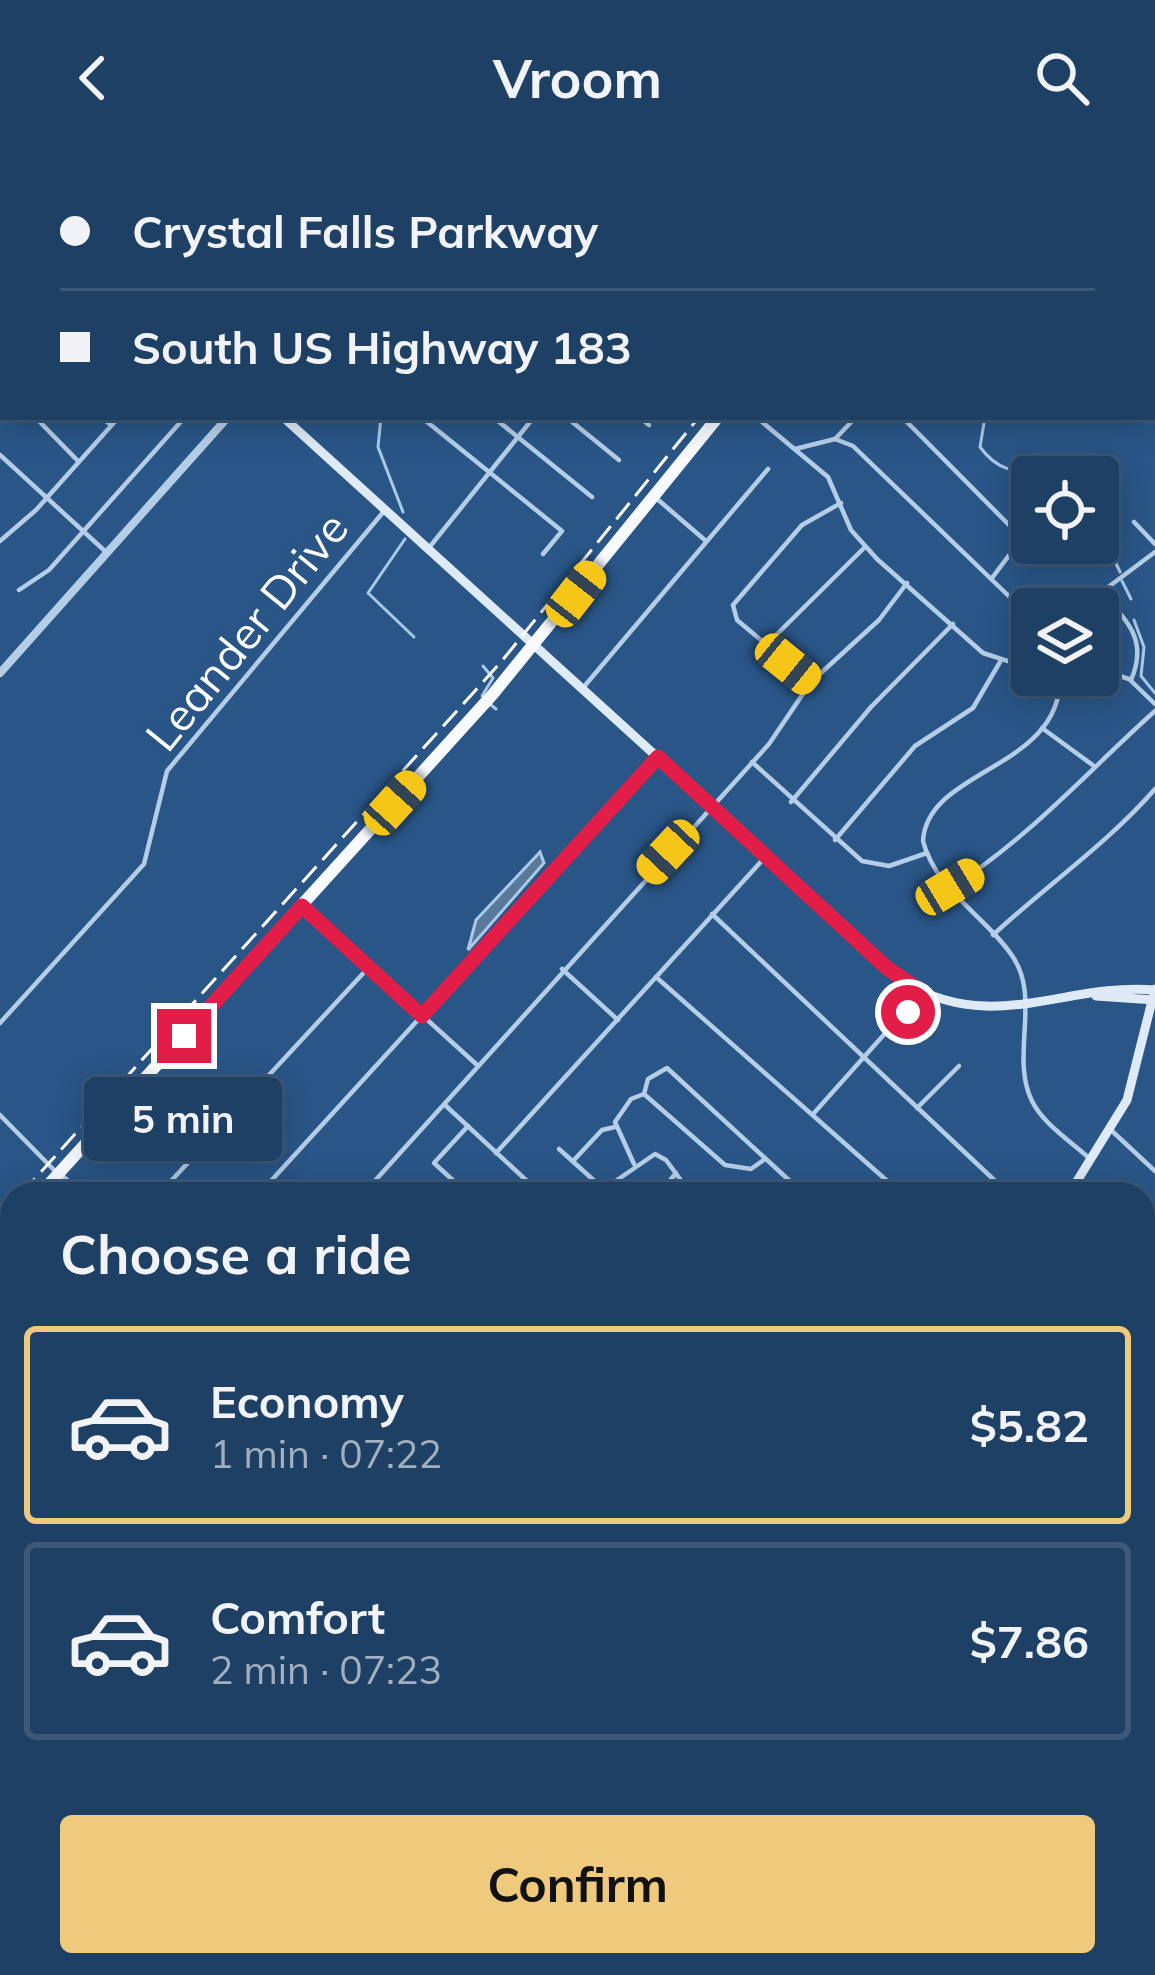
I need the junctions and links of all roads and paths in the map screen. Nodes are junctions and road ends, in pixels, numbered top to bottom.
1 (38, 420) edge
2 (105, 420) edge
3 (116, 420) edge
4 (182, 420) edge
5 (225, 420) edge
6 (286, 420) edge
7 (425, 420) edge
8 (497, 420) edge
9 (532, 420) edge
10 (570, 420) edge
11 (643, 420) edge
12 (716, 420) edge
13 (760, 420) edge
14 (853, 420) edge
15 (905, 420) edge
16 (111, 425) junction
17 (649, 425) dead end
18 (518, 437) junction
19 (835, 439) junction
20 (795, 449) junction
21 (0, 454) edge
22 (619, 460) dead end
23 (79, 462) junction
24 (768, 469) dead end
25 (490, 472) junction
26 (592, 496) dead end
27 (654, 497) junction
28 (46, 499) junction
29 (841, 503) junction
30 (386, 510) junction
31 (1134, 522) dead end
32 (82, 532) junction
33 (0, 541) edge
34 (706, 541) junction
35 (865, 547) junction
36 (1155, 548) edge
37 (428, 549) junction
38 (106, 553) junction
39 (543, 554) dead end
40 (992, 578) junction
41 (907, 583) junction
42 (1103, 588) edge
43 (20, 590) dead end
44 (1011, 598) edge
45 (1119, 614) edge
46 (953, 624) junction
47 (766, 645) junction
48 (533, 647) junction
49 (1000, 662) junction
50 (1011, 664) edge
51 (0, 673) edge
52 (1119, 676) edge
53 (1131, 680) junction
54 (811, 682) junction
55 (581, 690) junction
56 (1057, 696) edge
57 (1155, 707) edge
58 (1042, 728) junction
59 (658, 757) junction
60 (751, 762) junction
61 (1094, 766) junction
62 (1155, 788) edge
63 (791, 802) junction
64 (712, 805) junction
65 (836, 840) junction
66 (927, 853) junction
67 (766, 855) junction
68 (950, 887) junction
69 (302, 906) junction
70 (712, 914) junction
71 (993, 935) junction
72 (369, 968) junction
73 (562, 969) junction
74 (656, 977) junction
75 (922, 992) junction
76 (1155, 994) edge
77 (1026, 1007) junction
78 (422, 1016) junction
79 (618, 1020) junction
80 (0, 1023) edge
81 (864, 1058) junction
82 (476, 1064) junction
83 (959, 1066) dead end
84 (644, 1094) junction
85 (445, 1105) junction
86 (917, 1108) junction
87 (812, 1114) junction
88 (0, 1115) edge
89 (468, 1126) junction
90 (615, 1127) junction
91 (1112, 1131) junction
92 (559, 1149) dead end
93 (496, 1153) junction
94 (766, 1160) junction
95 (573, 1161) junction
96 (1092, 1161) junction
97 (634, 1164) junction
98 (1155, 1171) edge
99 (676, 1173) junction
100 (58, 1174) junction
101 (1079, 1180) joint
102 (51, 1182) edge
103 (67, 1182) edge
104 (170, 1182) edge
105 (271, 1182) edge
106 (374, 1182) edge
107 (455, 1182) edge
108 (528, 1182) edge
109 (595, 1182) edge
110 (616, 1182) edge
111 (669, 1182) edge
112 (682, 1182) edge
113 (791, 1182) edge
114 (888, 1182) edge
115 (996, 1182) edge
116 (1082, 1182) edge

1 - 23 street
2 - 16 street
3 - 16 street
4 - 32 street
5 - 38 street
6 - 30 main road
7 - 25 street
8 - 18 street
9 - 18 street
10 - 22 street
11 - 17 street
12 - 27 main road
13 - 20 street
14 - 19 street
15 - 40 street
16 - 23 street
18 - 25 street
18 - 26 street
19 - 20 street
19 - 40 street
20 - 29 street
21 - 28 street
23 - 28 street
24 - 34 street
25 - 37 street
25 - 39 street
27 - 34 street
27 - 48 main road
28 - 32 street
28 - 33 street
29 - 35 street
29 - 47 street
30 - 37 main road
30 - 80 street, Leander Drive
31 - 36 street
32 - 38 street
32 - 43 street
34 - 55 street
35 - 41 street
35 - 47 street
36 - 42 street
37 - 48 main road
38 - 51 street
40 - 44 street
41 - 46 street
41 - 54 street
45 - 53 street
46 - 49 street
46 - 63 street
47 - 54 street
48 - 55 main road
48 - 69 main road
49 - 50 street
49 - 65 street
52 - 53 street
53 - 57 street
54 - 60 street
55 - 59 main road
56 - 58 street
57 - 61 street
58 - 61 street
58 - 66 street
59 - 64 main road
59 - 78 street
60 - 63 street
60 - 64 street
61 - 68 street
62 - 71 street
63 - 65 street
64 - 67 main road
64 - 73 street
65 - 66 street
66 - 68 street
67 - 70 street
67 - 75 main road
68 - 71 street
69 - 72 street
69 - 100 main road
70 - 74 street
70 - 81 street
71 - 77 street
72 - 78 street
72 - 104 street
73 - 79 street
73 - 82 street
74 - 79 street
74 - 87 street
75 - 77 main road
75 - 81 street
76 - 77 main road
76 - 91 main road
77 - 96 street
78 - 82 street
78 - 105 street
79 - 93 street
81 - 86 street
81 - 87 street
82 - 85 street
83 - 86 street
84 - 90 street
84 - 94 street
84 - 94 street
85 - 89 street
85 - 106 street
86 - 115 street
87 - 114 street
88 - 100 street
89 - 93 street
89 - 107 street
90 - 95 street
90 - 97 street
91 - 96 main road
91 - 98 street
92 - 95 street
93 - 108 street
94 - 113 street
95 - 109 street
96 - 101 main road
97 - 99 street
97 - 110 street
99 - 111 street
99 - 112 street
100 - 102 main road
100 - 103 street
101 - 116 street

